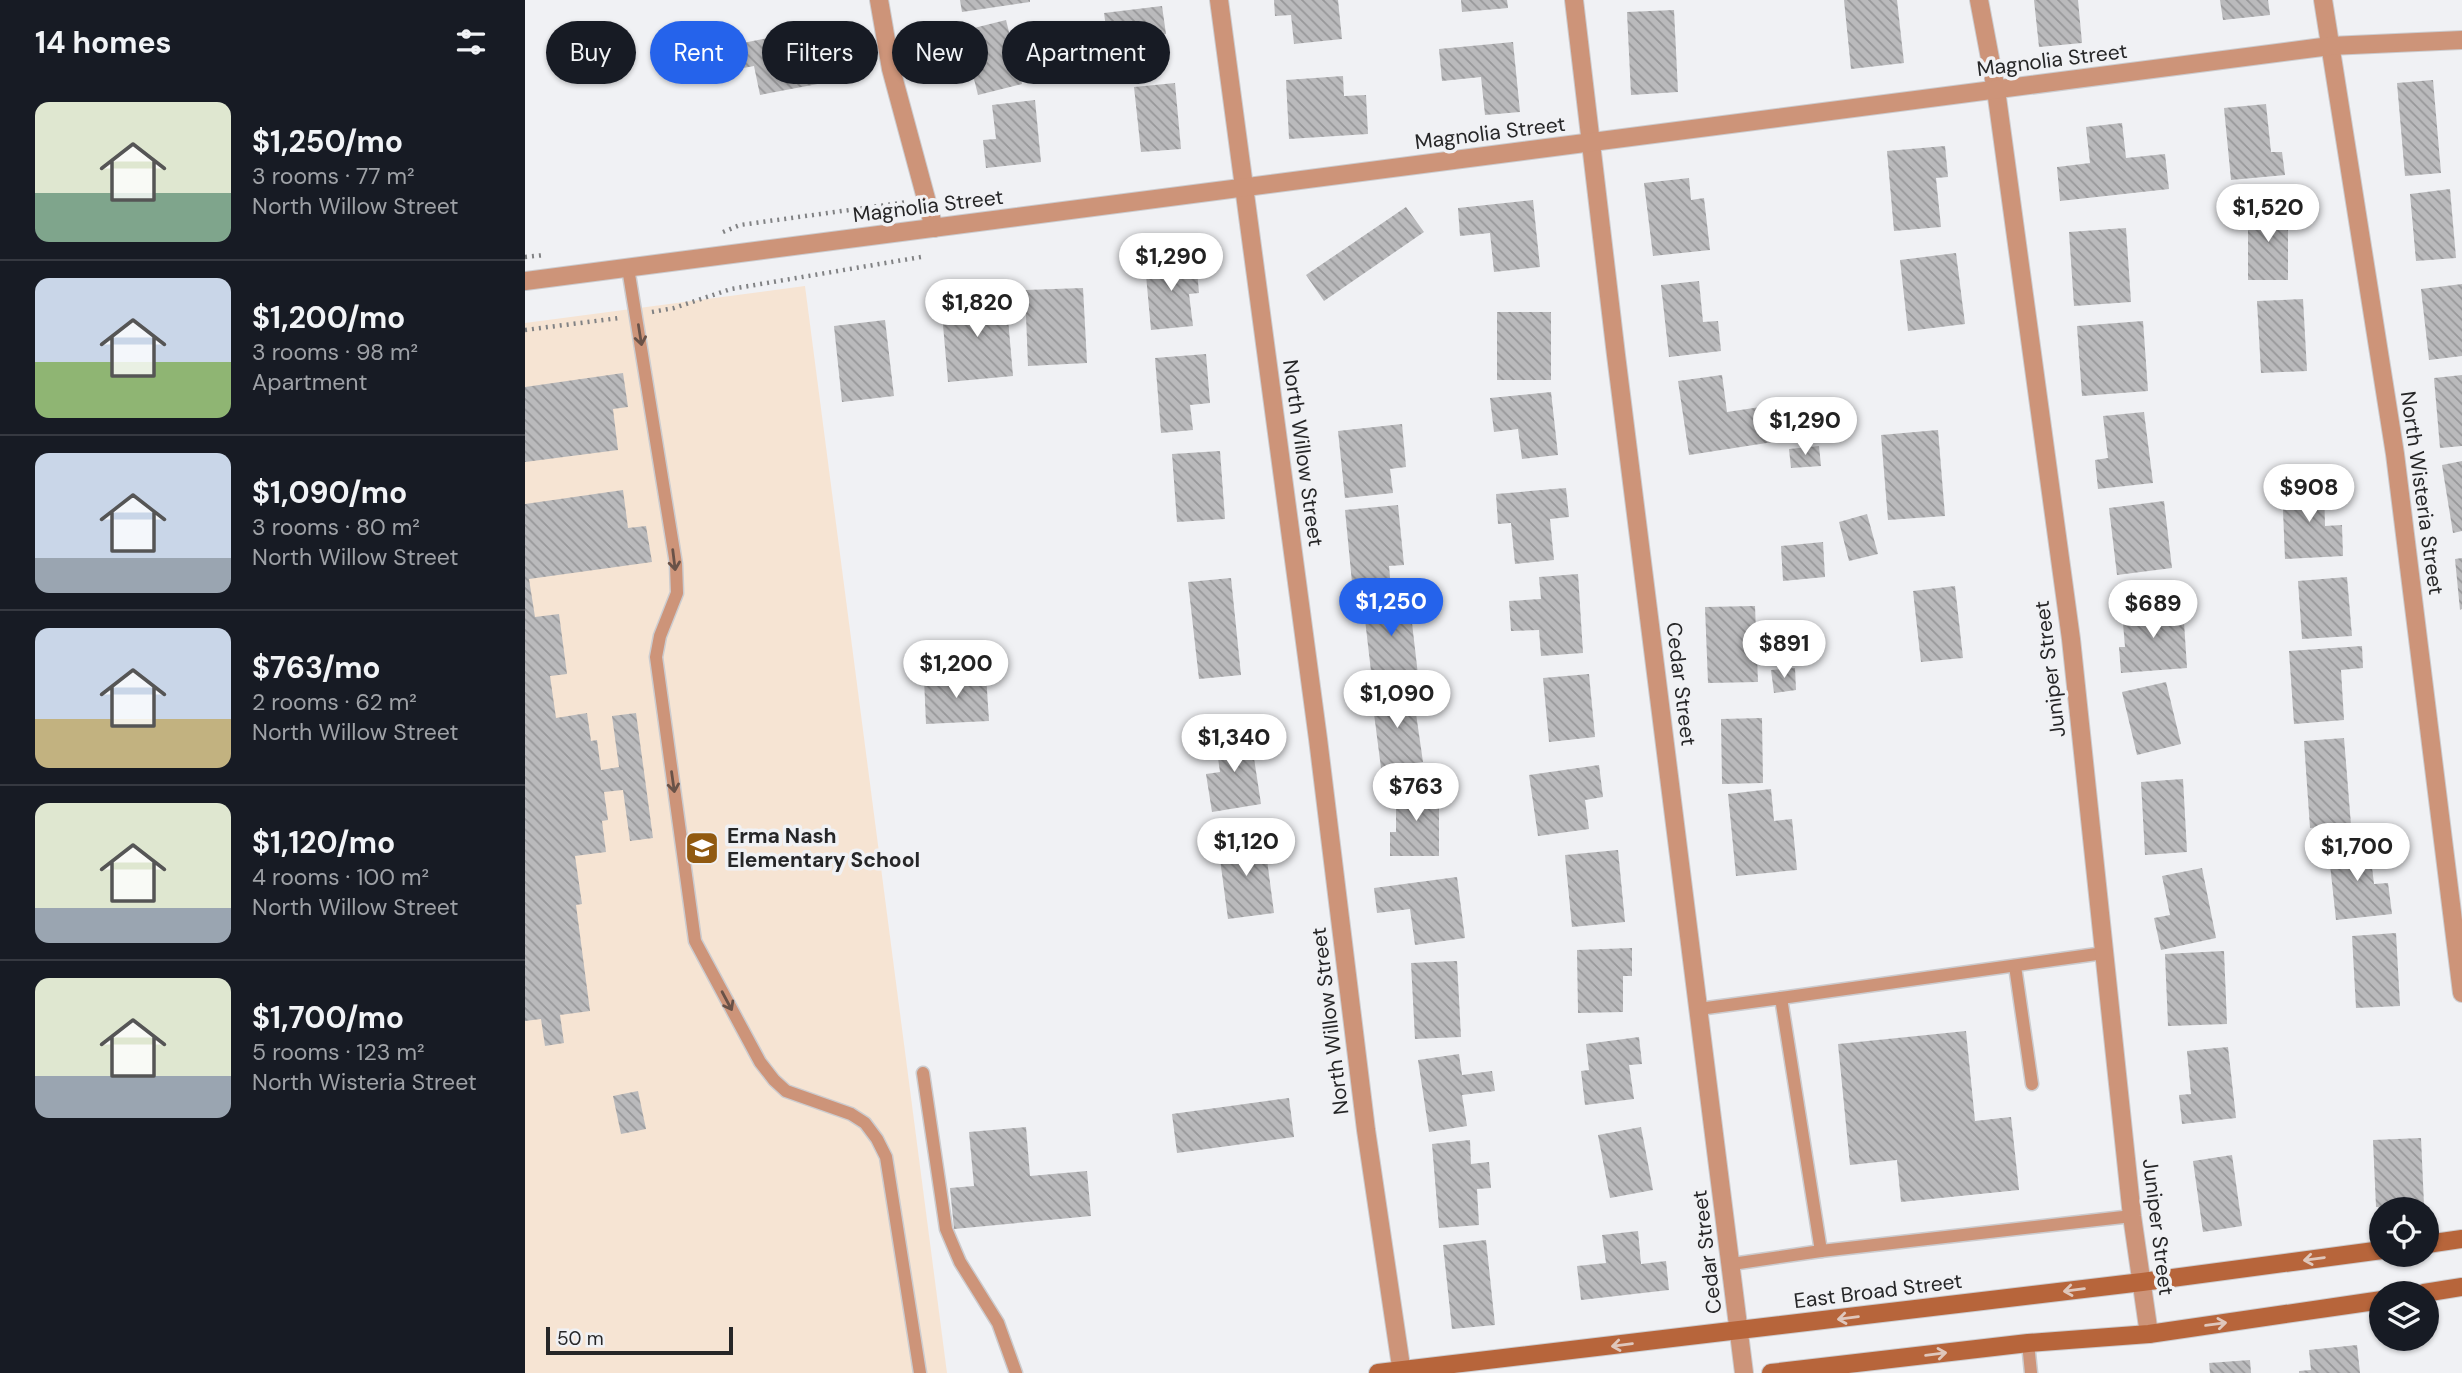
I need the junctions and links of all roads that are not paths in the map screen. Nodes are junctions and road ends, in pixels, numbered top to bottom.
1 (879, 0) edge
2 (1219, 0) edge
3 (1574, 0) edge
4 (1979, 0) edge
5 (2323, 0) edge
6 (2462, 40) edge
7 (2330, 46) junction
8 (1996, 90) junction
9 (1591, 142) junction
10 (1244, 188) junction
11 (934, 228) junction
12 (628, 268) junction
13 (525, 281) edge
14 (2104, 953) junction
15 (2015, 966) junction
16 (2462, 993) edge
17 (1781, 998) junction
18 (1699, 1009) junction
19 (923, 1073) dead end
20 (2032, 1084) dead end
21 (2132, 1216) junction
22 (2462, 1239) edge
23 (2439, 1242) edge
24 (1821, 1251) junction
25 (2369, 1252) edge
26 (1732, 1264) junction
27 (2142, 1282) junction
28 (2462, 1287) edge
29 (2439, 1291) edge
30 (2369, 1302) edge
31 (1739, 1331) junction
32 (2149, 1334) junction
33 (2028, 1343) junction
34 (1873, 1368) edge
35 (1401, 1372) edge
36 (919, 1373) edge
37 (1016, 1373) edge
38 (1378, 1373) edge
39 (1744, 1373) edge
40 (1771, 1373) edge
41 (2031, 1373) edge

1 - 11 street
2 - 10 street, North Willow Street
3 - 9 street, Cedar Street
4 - 8 street, Juniper Street
5 - 7 street, North Wisteria Street
6 - 7 street, Magnolia Street
7 - 8 street, Magnolia Street
7 - 16 street, North Wisteria Street
8 - 9 street, Magnolia Street
8 - 14 street, Juniper Street
9 - 10 street, Magnolia Street
9 - 18 street, Cedar Street
10 - 11 street, Magnolia Street
10 - 35 street, North Willow Street
11 - 12 street, Magnolia Street
12 - 13 street, Magnolia Street
12 -> 36 lane
14 - 15 lane
14 - 21 street, Juniper Street
15 - 17 lane
15 - 20 lane
17 - 18 lane
17 - 24 lane
18 - 26 street, Cedar Street
19 - 37 lane
21 - 24 lane
21 - 27 street, Juniper Street
22 - 23 main road
24 - 26 lane
25 -> 27 main road, East Broad Street
26 - 31 street, Cedar Street
27 -> 31 main road, East Broad Street
27 - 32 street, Juniper Street
28 - 29 main road
32 -> 30 main road
31 -> 35 main road, East Broad Street
31 - 39 street, Cedar Street
32 - 33 main road
34 -> 33 main road
33 - 41 lane
34 - 40 main road
35 - 38 main road, East Broad Street

